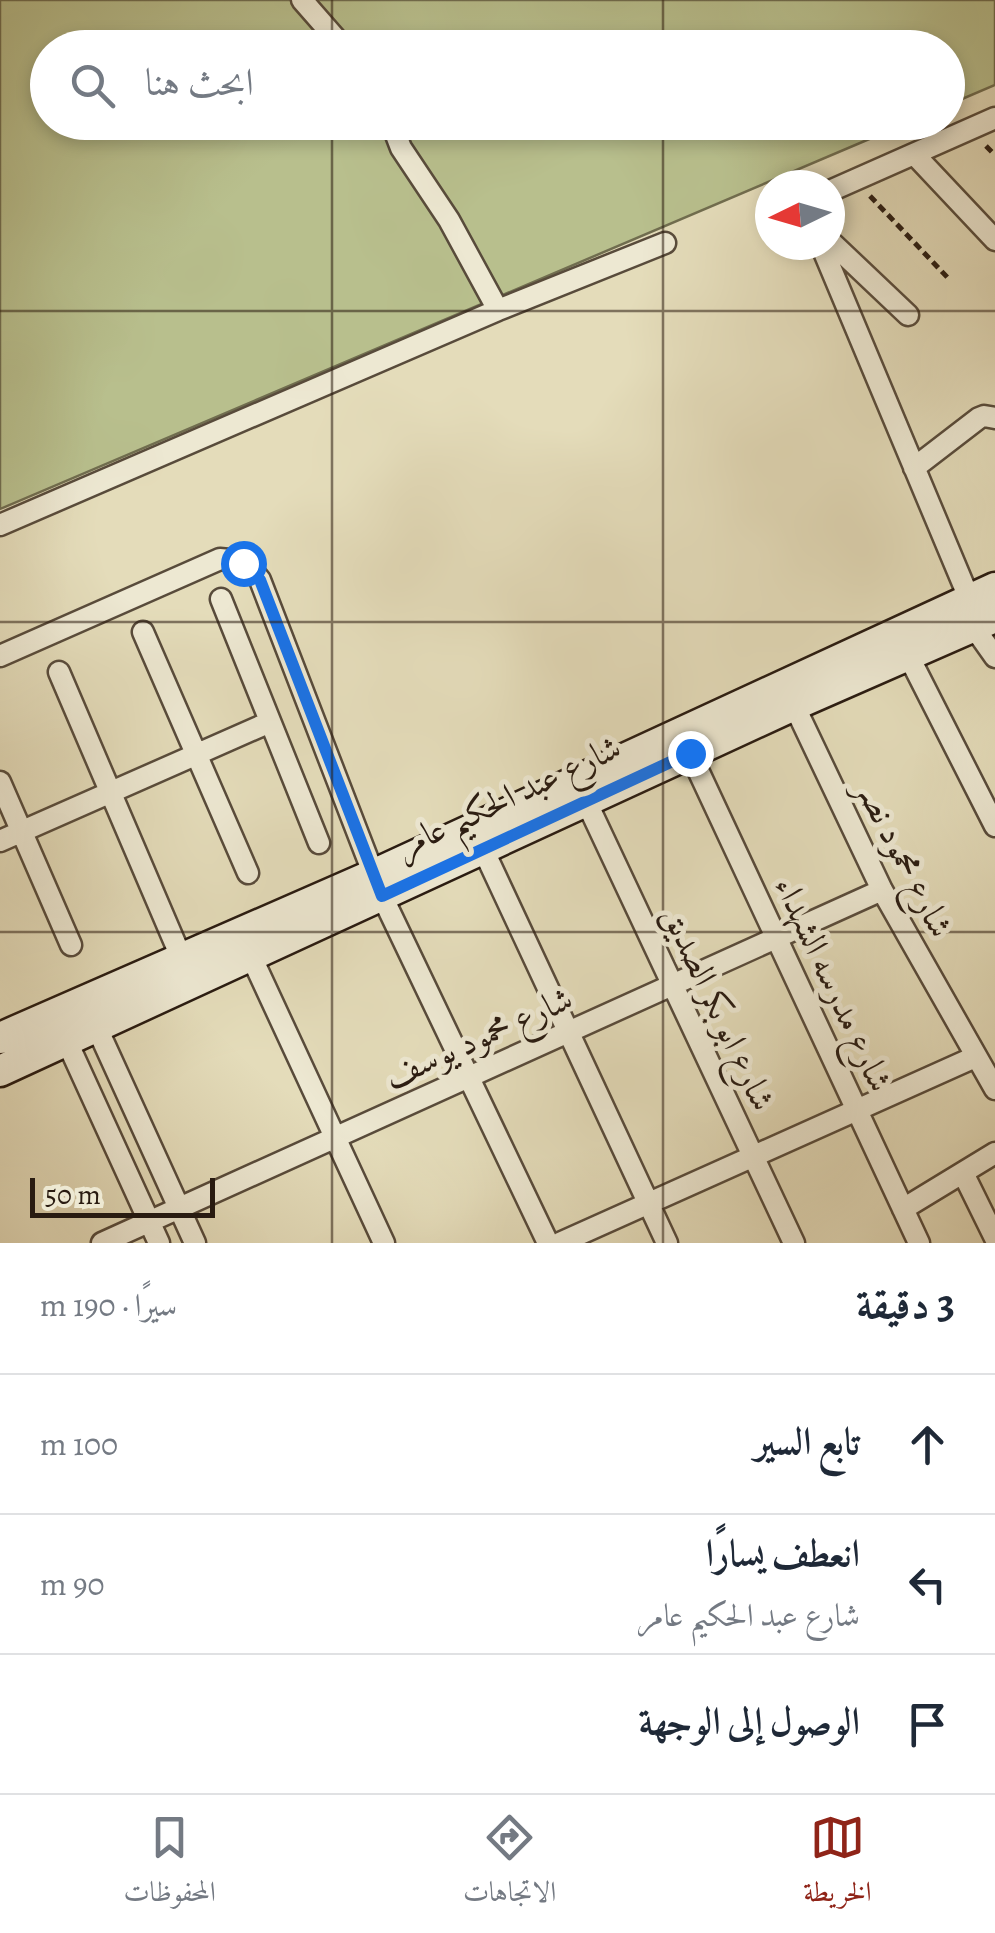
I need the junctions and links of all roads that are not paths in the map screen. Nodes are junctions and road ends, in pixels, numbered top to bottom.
1 (302, 0) edge
2 (328, 30) edge
3 (995, 118) edge
4 (965, 131) edge
5 (398, 140) edge
6 (946, 140) edge
7 (914, 154) junction
8 (845, 184) edge
9 (995, 240) edge
10 (665, 242) dead end
11 (845, 255) edge
12 (827, 260) edge
13 (498, 310) junction
14 (908, 316) dead end
15 (995, 418) edge
16 (914, 468) junction
17 (0, 524) edge
18 (221, 599) dead end
19 (983, 607) edge
20 (143, 632) dead end
21 (902, 643) junction
22 (0, 656) edge
23 (995, 657) edge
24 (59, 672) dead end
25 (794, 705) junction
26 (270, 722) junction
27 (690, 753) junction
28 (197, 754) junction
29 (0, 782) edge
30 (110, 792) junction
31 (586, 801) junction
32 (995, 826) edge
33 (22, 832) junction
34 (0, 841) edge
35 (320, 843) dead end
36 (483, 849) junction
37 (248, 873) dead end
38 (377, 886) junction
39 (882, 890) junction
40 (776, 938) junction
41 (72, 945) dead end
42 (251, 956) junction
43 (181, 957) junction
44 (673, 985) junction
45 (90, 1012) junction
46 (61, 1027) junction
47 (568, 1032) junction
48 (0, 1038) edge
49 (975, 1057) junction
50 (0, 1070) edge
51 (469, 1078) junction
52 (995, 1088) edge
53 (856, 1110) junction
54 (335, 1138) junction
55 (995, 1154) edge
56 (753, 1156) junction
57 (963, 1173) junction
58 (648, 1204) junction
59 (179, 1209) junction
60 (903, 1209) junction
61 (150, 1222) junction
62 (995, 1238) edge
63 (102, 1243) edge
64 (159, 1243) edge
65 (195, 1243) edge
66 (384, 1243) edge
67 (548, 1243) edge
68 (560, 1243) edge
69 (666, 1243) edge
70 (794, 1243) edge
71 (919, 1243) edge

1 - 2 street
3 - 4 street
5 - 13 street
6 - 7 street
7 - 8 street
7 - 9 street
10 - 13 street
11 - 14 street
12 - 16 street
13 - 17 street
15 - 16 street
16 - 19 street
18 - 26 street
19 - 21 street, شارع عبد الحكيم عامر
19 - 23 street
20 - 28 street
21 - 25 street, شارع عبد الحكيم عامر
21 - 32 street
21 - 38 street, شارع عبد الحكيم عامر
22 - 38 street
24 - 30 street
25 - 27 street, شارع عبد الحكيم عامر
25 - 39 street, شارع محمود نصر
26 - 28 street
26 - 35 street
27 - 31 street, شارع عبد الحكيم عامر
27 - 40 street, شارع مدرسه الشهداء
28 - 30 street
28 - 37 street
29 - 33 street
30 - 33 street
30 - 43 street
31 - 36 street, شارع عبد الحكيم عامر
31 - 44 street, شارع ابو بكر الصديق
33 - 34 street
33 - 41 street
36 - 38 street, شارع عبد الحكيم عامر
36 - 47 street
38 - 42 street, شارع عبد الحكيم عامر
38 - 43 street, شارع عبد الحكيم عامر
38 - 51 street
39 - 40 street, شارع محمود يوسف
39 - 49 street, شارع محمود نصر
40 - 44 street, شارع محمود يوسف
40 - 53 street, شارع مدرسه الشهداء
42 - 45 street, شارع عبد الحكيم عامر
42 - 54 street
43 - 45 street, شارع عبد الحكيم عامر
44 - 47 street, شارع محمود يوسف
44 - 56 street, شارع ابو بكر الصديق
45 - 46 street, شارع عبد الحكيم عامر
45 - 59 street
46 - 48 street, شارع عبد الحكيم عامر
46 - 50 street, شارع عبد الحكيم عامر
46 - 61 street
47 - 51 street, شارع محمود يوسف
47 - 58 street
49 - 52 street, شارع محمود نصر
49 - 53 street
51 - 54 street, شارع محمود يوسف
51 - 67 street
53 - 56 street
53 - 60 street, شارع مدرسه الشهداء
54 - 59 street, شارع محمود يوسف
54 - 66 street
55 - 57 street
56 - 58 street
56 - 70 street, شارع ابو بكر الصديق
57 - 60 street
57 - 62 street
58 - 68 street
58 - 69 street
59 - 61 street, شارع محمود يوسف
59 - 65 street
60 - 71 street, شارع مدرسه الشهداء
61 - 63 street, شارع محمود يوسف
61 - 64 street

